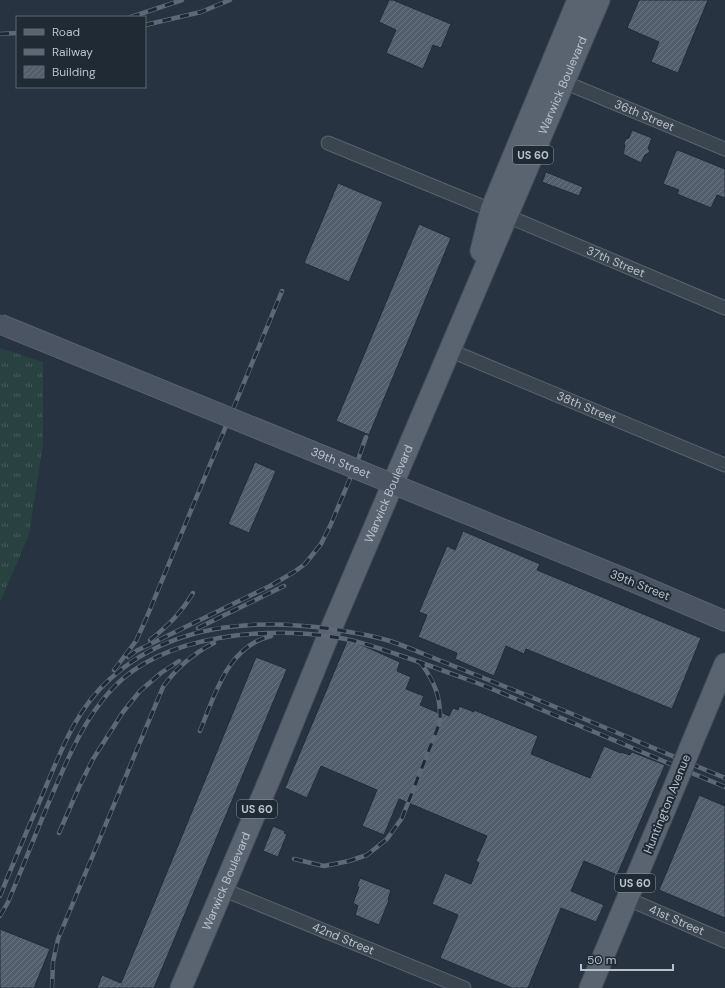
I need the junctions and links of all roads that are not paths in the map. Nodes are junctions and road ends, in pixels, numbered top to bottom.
1 (578, 0) edge
2 (599, 0) edge
3 (564, 82) junction
4 (328, 143) dead end
5 (725, 149) edge
6 (499, 213) junction
7 (725, 308) edge
8 (0, 324) edge
9 (449, 350) junction
10 (725, 465) edge
11 (725, 620) edge
12 (725, 664) edge
13 (222, 889) junction
14 (628, 899) junction
15 (725, 941) edge
16 (181, 988) edge
17 (464, 988) edge
18 (590, 988) edge

1 - 6 main road
2 - 3 main road, Warwick Boulevard / US 60
3 - 5 street, 36th Street
3 - 6 main road, Warwick Boulevard / US 60
4 - 6 street, 37th Street
6 - 7 street, 37th Street
6 - 9 main road, Warwick Boulevard / US 60
8 - 11 main road, 39th Street, bridge
9 - 10 street, 38th Street
9 - 13 main road, Warwick Boulevard / US 60
12 - 14 main road, Huntington Avenue / US 60, bridge
13 - 16 main road, Warwick Boulevard / US 60
13 - 17 street, 42nd Street
14 - 15 street, 41st Street
14 - 18 main road, Huntington Avenue / US 60

